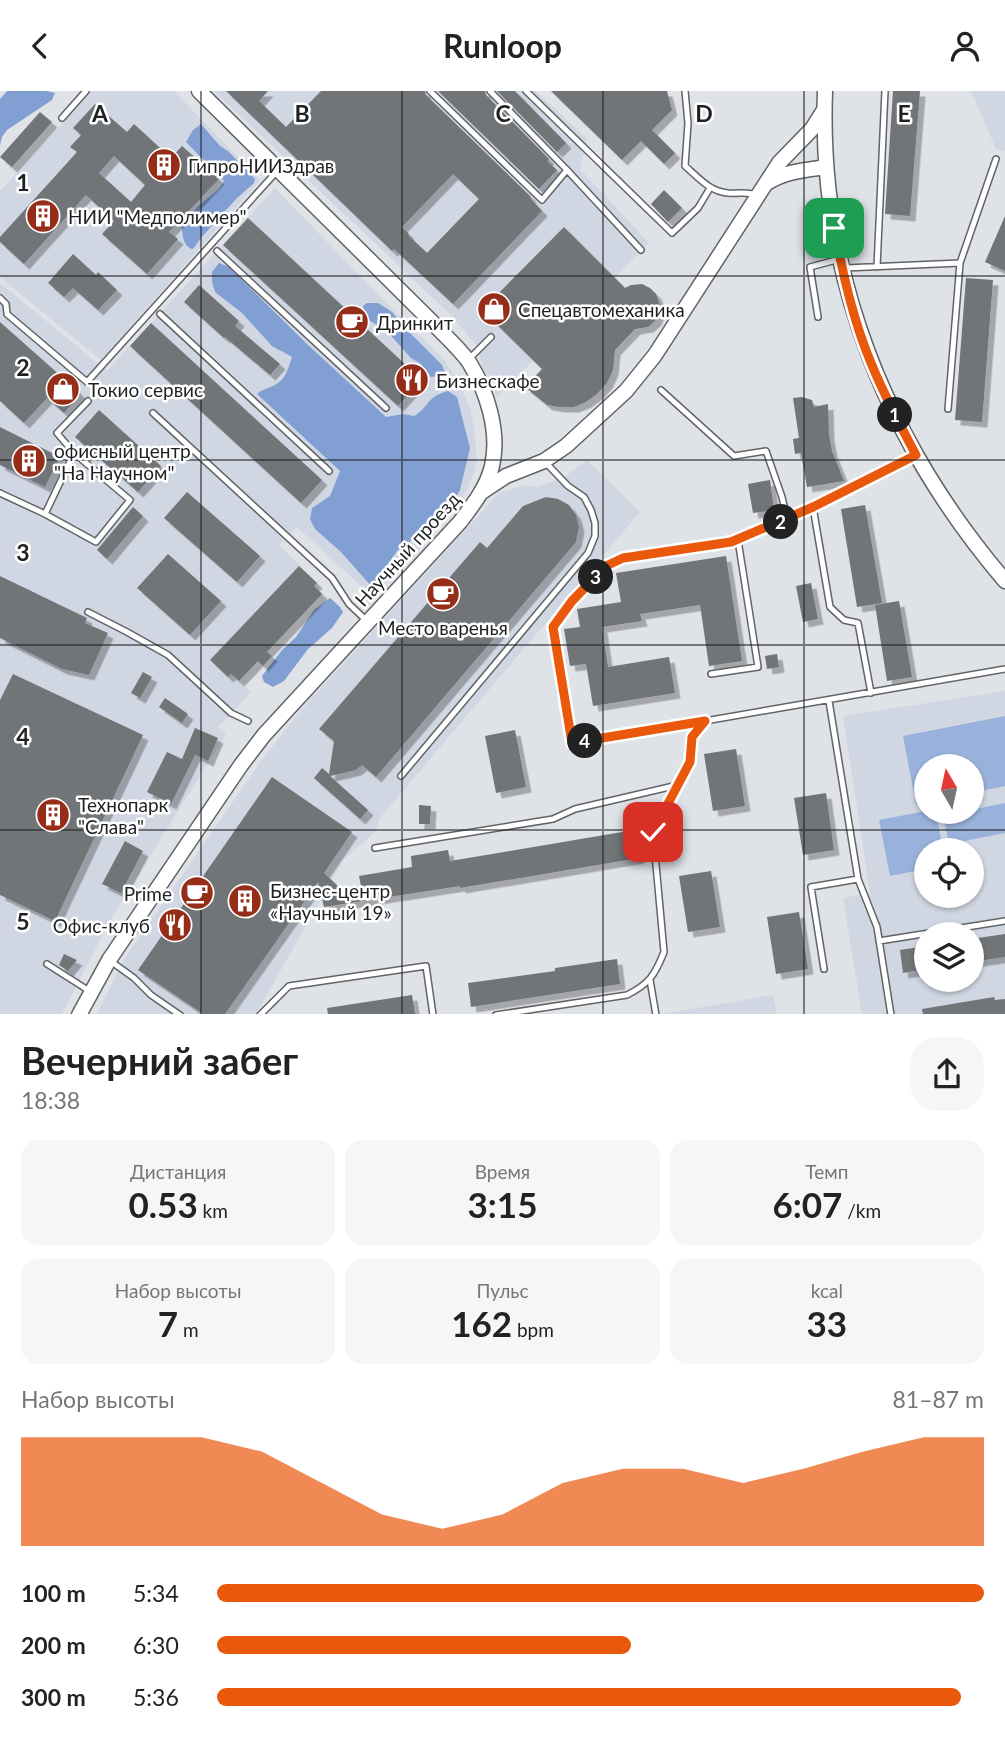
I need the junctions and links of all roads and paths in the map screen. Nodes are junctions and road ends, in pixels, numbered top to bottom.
1 (86, 91) edge
2 (199, 91) edge
3 (430, 91) edge
4 (490, 91) edge
5 (526, 91) edge
6 (685, 91) edge
7 (825, 91) edge
8 (885, 91) edge
9 (825, 109) junction
10 (62, 118) dead end
11 (996, 159) dead end
12 (826, 167) junction
13 (278, 170) junction
14 (567, 170) junction
15 (710, 188) junction
16 (760, 190) junction
17 (641, 250) dead end
18 (217, 251) dead end
19 (960, 263) junction
20 (841, 264) junction
21 (877, 267) junction
22 (0, 298) edge
23 (160, 314) dead end
24 (818, 317) dead end
25 (491, 337) dead end
26 (467, 360) junction
27 (661, 390) dead end
28 (89, 401) dead end
29 (386, 408) dead end
30 (948, 408) dead end
31 (153, 412) dead end
32 (494, 449) junction
33 (74, 453) junction
34 (916, 455) junction
35 (544, 461) junction
36 (524, 467) junction
37 (329, 471) dead end
38 (0, 493) edge
39 (480, 494) junction
40 (813, 507) junction
41 (46, 514) junction
42 (787, 519) junction
43 (738, 540) junction
44 (1005, 581) edge
45 (88, 612) dead end
46 (368, 621) junction
47 (1005, 669) edge
48 (711, 674) dead end
49 (871, 693) junction
50 (829, 701) junction
51 (248, 721) dead end
52 (705, 721) junction
53 (401, 776) dead end
54 (678, 785) junction
55 (375, 848) dead end
56 (858, 879) junction
57 (1005, 921) edge
58 (879, 941) junction
59 (109, 960) junction
60 (47, 964) dead end
61 (824, 969) dead end
62 (650, 980) junction
63 (91, 992) junction
64 (551, 1007) junction
65 (79, 1014) edge
66 (180, 1014) edge
67 (260, 1014) edge
68 (433, 1014) edge
69 (496, 1014) edge
70 (552, 1014) edge
71 (656, 1014) edge
72 (891, 1014) edge

1 - 10 lane
2 - 13 street, Научный проезд
3 - 14 lane
4 - 14 lane
5 - 15 lane
6 - 15 lane
7 - 9 street
8 - 21 lane
9 - 12 street
9 - 16 street
11 - 19 lane
12 - 16 street
12 - 20 street
13 - 22 lane
13 - 26 street, Научный проезд
14 - 17 lane
15 - 16 lane
16 - 35 street
18 - 29 lane
19 - 21 lane
19 - 30 lane
20 - 21 lane
20 - 24 lane
20 - 34 street
23 - 37 lane
25 - 26 lane
26 - 32 street, Научный проезд
27 - 42 lane
28 - 33 lane
31 - 46 lane
32 - 36 street
32 - 39 street, Научный проезд
33 - 41 lane
33 - 41 lane
34 - 40 lane
34 - 44 street
35 - 36 street
35 - 53 lane
36 - 39 street
38 - 41 lane
39 - 46 street, Научный проезд
40 - 42 lane
40 - 49 lane
42 - 43 lane
43 - 48 lane
43 - 52 lane
45 - 51 lane
46 - 59 street, Научный проезд
47 - 49 lane
49 - 50 lane
50 - 52 lane
50 - 56 lane
52 - 54 lane
54 - 55 lane
54 - 62 lane
56 - 58 lane
56 - 61 lane
57 - 58 lane
58 - 72 lane
59 - 63 street, Научный проезд
59 - 66 lane
60 - 63 lane
62 - 64 lane
62 - 71 lane
63 - 65 street, Научный проезд
64 - 69 lane
64 - 70 lane
67 - 68 lane

